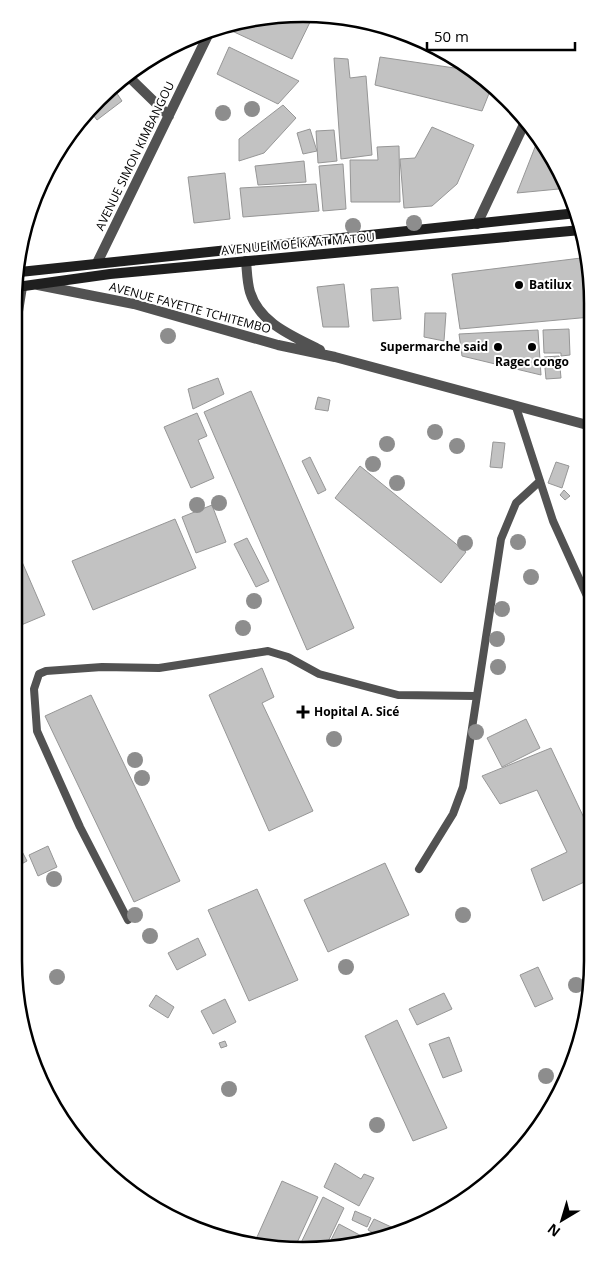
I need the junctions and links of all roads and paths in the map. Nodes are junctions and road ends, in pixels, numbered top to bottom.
1 (205, 40) edge
2 (133, 81) edge
3 (168, 116) junction
4 (522, 128) edge
5 (570, 215) edge
6 (477, 224) junction
7 (575, 231) edge
8 (246, 261) junction
9 (97, 263) junction
10 (25, 271) edge
11 (38, 286) junction
12 (23, 287) edge
13 (335, 358) junction
14 (516, 407) junction
15 (584, 424) edge
16 (540, 481) junction
17 (584, 589) edge
18 (476, 696) junction
19 (419, 869) dead end
20 (128, 920) dead end

1 - 3 street, AVENUE SIMON KIMBANGOU
2 - 3 street
3 - 9 street, AVENUE SIMON KIMBANGOU
4 - 6 street
5 - 6 main road, AVENUE MOÉ KAAT MATOU
6 - 9 main road, AVENUE MOÉ KAAT MATOU
7 - 8 main road, AVENUE MOÉ KAAT MATOU
8 - 11 main road, AVENUE MOÉ KAAT MATOU
8 - 13 street, AVENUE FAYETTE TCHITEMBO
9 - 10 main road, AVENUE MOÉ KAAT MATOU
11 - 12 main road, AVENUE MOÉ KAAT MATOU
11 - 13 street, AVENUE FAYETTE TCHITEMBO
13 - 14 street, AVENUE FAYETTE TCHITEMBO
14 - 15 street, AVENUE FAYETTE TCHITEMBO
14 - 16 lane
16 - 17 lane
16 - 18 lane
18 - 19 lane
18 - 20 lane

